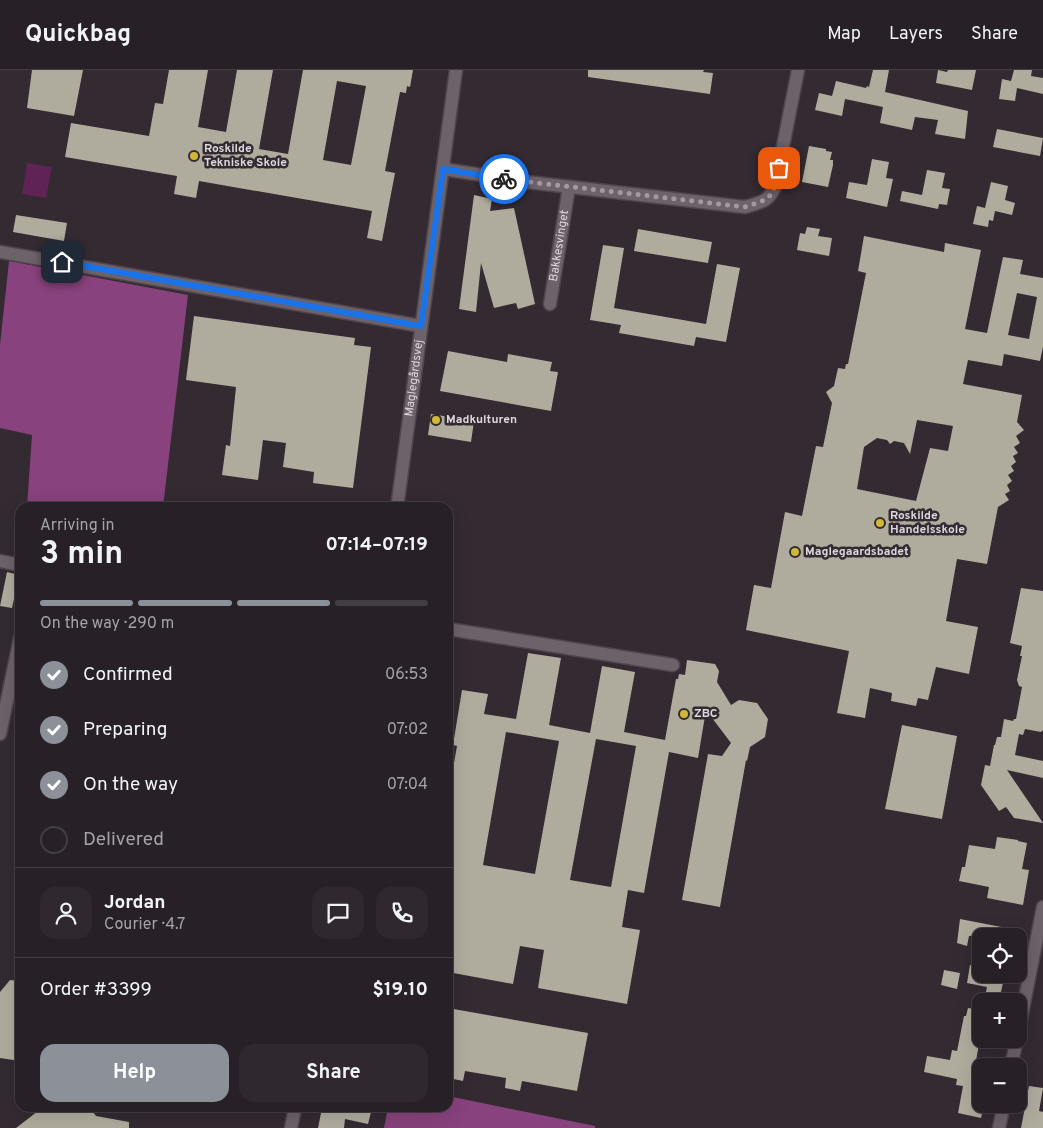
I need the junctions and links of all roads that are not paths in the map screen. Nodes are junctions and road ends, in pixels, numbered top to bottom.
1 (456, 70) edge
2 (798, 70) edge
3 (443, 169) junction
4 (569, 187) junction
5 (0, 252) edge
6 (550, 304) dead end
7 (421, 326) junction
8 (398, 502) edge
9 (0, 561) edge
10 (15, 564) edge
11 (453, 629) edge
12 (15, 662) edge
13 (673, 665) dead end
14 (0, 734) edge
15 (1043, 907) edge
16 (1026, 993) edge
17 (294, 1112) edge
18 (1002, 1113) edge
19 (291, 1128) edge
20 (999, 1128) edge

1 - 3 street, Maglegårdsvej
2 - 4 street
3 - 4 street
3 - 7 street, Maglegårdsvej
4 - 6 street, Bakkesvinget
5 - 7 street
7 - 8 street, Maglegårdsvej
9 - 10 street
11 - 13 street
12 - 14 street
15 - 16 street
17 - 19 street
18 - 20 street

